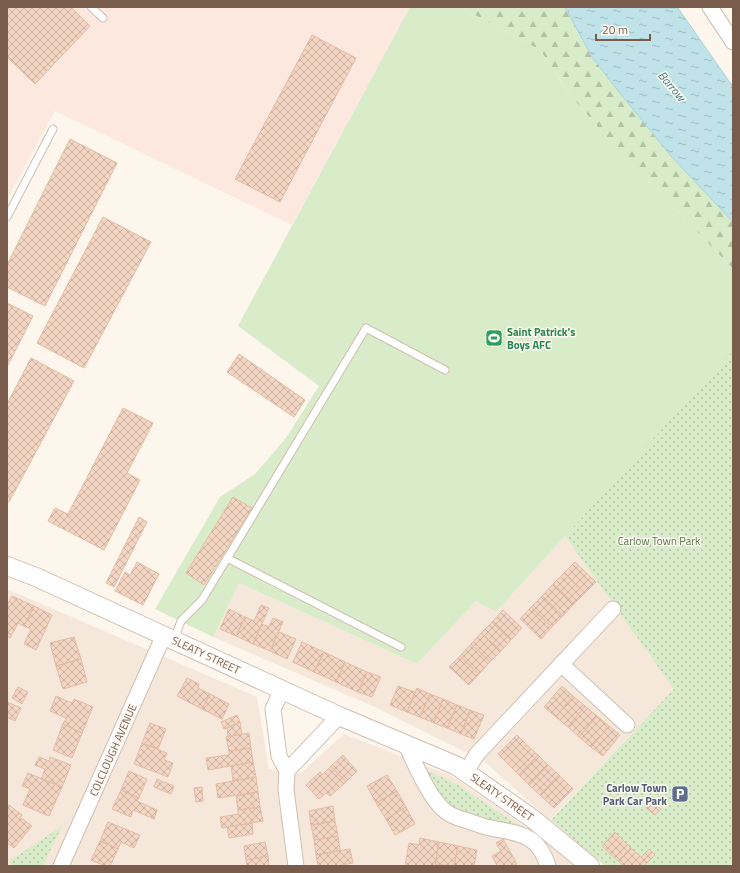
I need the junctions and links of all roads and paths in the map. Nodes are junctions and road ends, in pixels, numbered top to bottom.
1 (91, 7) edge
2 (710, 7) edge
3 (103, 18) dead end
4 (733, 42) edge
5 (53, 129) dead end
6 (7, 217) edge
7 (445, 370) dead end
8 (227, 558) junction
9 (7, 566) edge
10 (613, 609) dead end
11 (169, 638) junction
12 (401, 647) dead end
13 (561, 664) junction
14 (282, 690) junction
15 (339, 716) junction
16 (627, 725) dead end
17 (405, 743) junction
18 (287, 771) junction
19 (466, 772) junction
20 (62, 866) edge
21 (296, 866) edge
22 (548, 866) edge
23 (590, 866) edge

1 - 3 lane
2 - 4 street
5 - 6 lane
7 - 8 lane
8 - 11 lane
8 - 12 lane
9 - 11 street, SLEATY STREET
10 - 13 street
11 - 14 street, SLEATY STREET
11 - 20 street, COLCLOUGH AVENUE
13 - 16 street
13 - 19 street
14 - 15 street, SLEATY STREET
14 - 18 street
15 - 17 street, SLEATY STREET
15 - 18 street
17 - 19 street, SLEATY STREET
17 - 22 street, SLEATY STREET
18 - 21 street
19 - 23 street, SLEATY STREET

